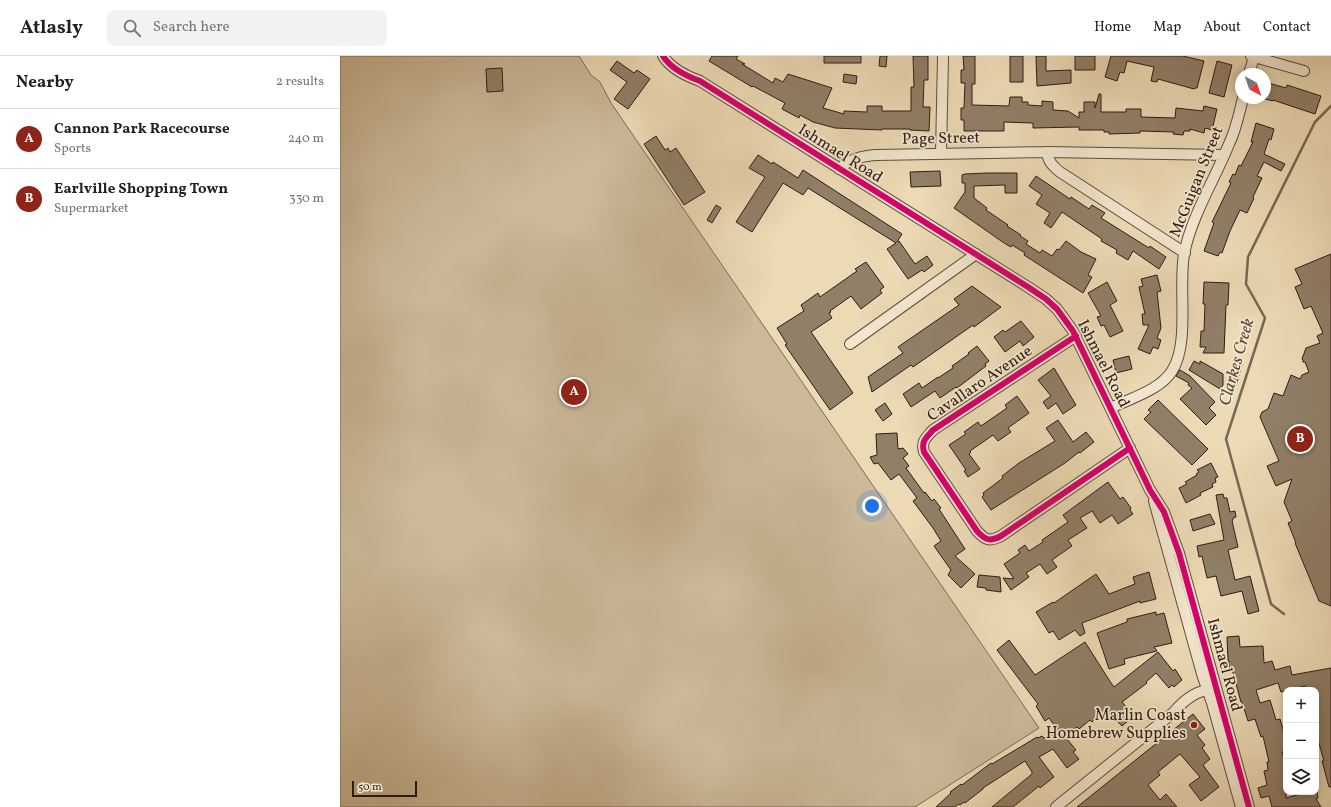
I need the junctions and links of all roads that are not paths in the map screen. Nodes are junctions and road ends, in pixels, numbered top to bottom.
1 (663, 56) edge
2 (671, 56) edge
3 (943, 56) edge
4 (1253, 56) edge
5 (1250, 68) edge
6 (1304, 71) dead end
7 (700, 81) junction
8 (1242, 104) edge
9 (1047, 152) junction
10 (941, 154) junction
11 (1224, 155) junction
12 (839, 169) junction
13 (1185, 253) junction
14 (976, 254) junction
15 (1076, 336) junction
16 (850, 344) dead end
17 (1111, 408) junction
18 (1130, 448) junction
19 (1150, 490) junction
20 (1198, 620) junction
21 (1189, 628) junction
22 (1200, 630) junction
23 (1211, 692) junction
24 (1056, 807) edge
25 (1242, 807) edge
26 (1249, 807) edge

1 - 7 street, Ishmael Road
2 - 7 street, Ishmael Road
3 - 10 street
4 - 5 street
4 - 6 street
7 - 12 street, Ishmael Road
8 - 11 street, McGuigan Street
9 - 10 street, Page Street
9 - 11 street, Page Street
9 - 13 street
10 - 12 street, Page Street
11 - 13 street, McGuigan Street
12 - 14 street, Ishmael Road
13 - 17 street, McGuigan Street
14 - 15 street, Ishmael Road
14 - 16 street
15 - 17 street, Ishmael Road
15 - 18 street, Cavallaro Avenue
17 - 18 street, Ishmael Road
18 - 19 street, Ishmael Road
19 - 20 street, Ishmael Road
19 - 21 street, Ishmael Road
20 - 21 street
20 - 22 street, Ishmael Road
21 - 22 street
21 - 23 street, Ishmael Road
22 - 23 street, Ishmael Road
23 - 24 street
23 - 25 street, Ishmael Road
23 - 26 street, Ishmael Road

